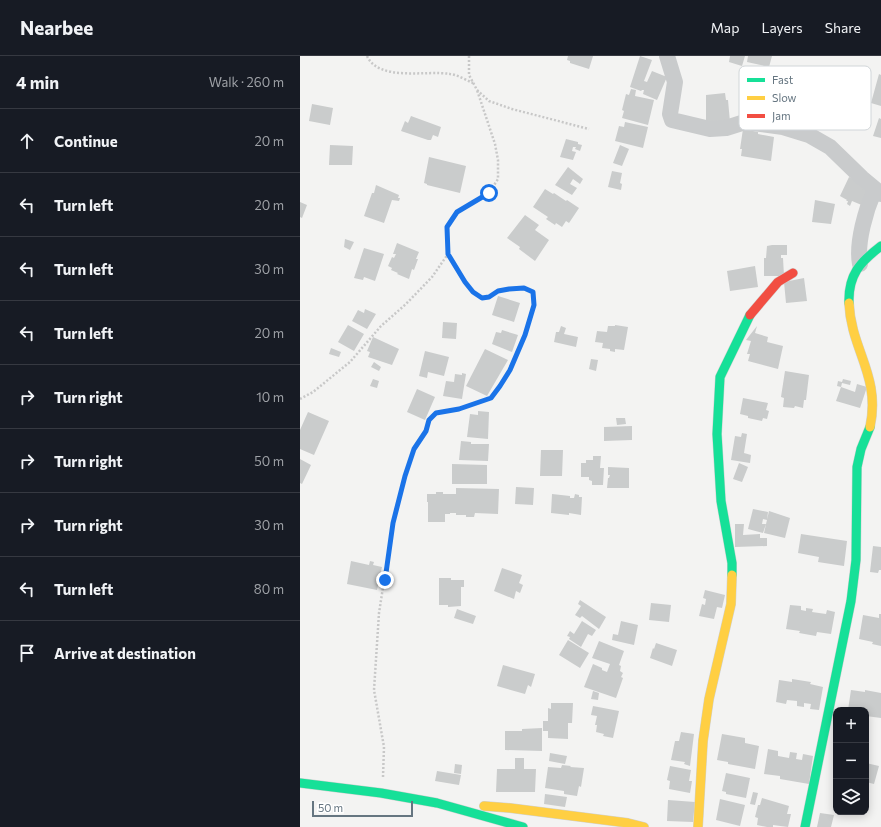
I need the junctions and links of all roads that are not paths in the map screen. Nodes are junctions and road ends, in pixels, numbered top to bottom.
1 (667, 56) edge
2 (739, 124) edge
3 (793, 130) edge
4 (878, 192) edge
5 (881, 246) edge
6 (860, 264) junction
7 (792, 273) dead end
8 (300, 783) edge
9 (437, 803) junction
10 (523, 827) edge
11 (644, 827) edge
12 (698, 827) edge
13 (805, 827) edge

1 - 2 street
3 - 4 street
4 - 6 street
5 - 6 street
6 - 13 street
7 - 12 street
8 - 9 street
9 - 10 street
9 - 11 street

